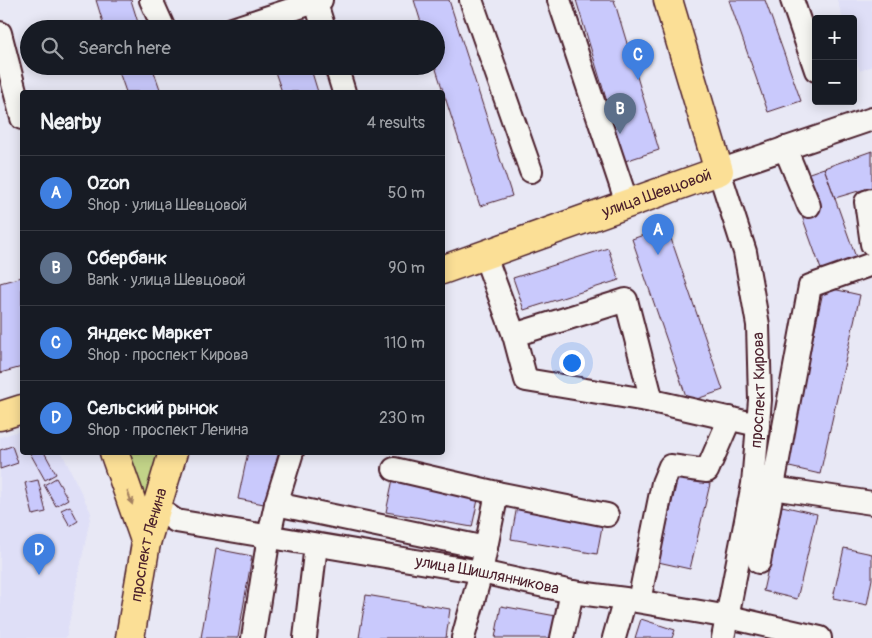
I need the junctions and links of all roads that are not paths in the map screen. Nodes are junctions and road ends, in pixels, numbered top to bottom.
1 (151, 0) edge
2 (471, 0) edge
3 (559, 0) edge
4 (668, 0) edge
5 (792, 0) edge
6 (317, 1) edge
7 (160, 20) edge
8 (259, 20) edge
9 (322, 20) edge
10 (0, 33) edge
11 (813, 60) edge
12 (339, 75) edge
13 (343, 90) edge
14 (20, 110) edge
15 (872, 119) edge
16 (785, 148) junction
17 (531, 171) dead end
18 (719, 171) junction
19 (872, 200) edge
20 (627, 203) junction
21 (809, 206) dead end
22 (872, 244) edge
23 (484, 256) junction
24 (872, 264) edge
25 (445, 269) edge
26 (514, 335) junction
27 (652, 401) junction
28 (20, 410) edge
29 (0, 416) edge
30 (730, 418) junction
31 (758, 424) junction
32 (115, 455) edge
33 (172, 455) edge
34 (291, 455) edge
35 (394, 469) dead end
36 (763, 486) junction
37 (497, 494) junction
38 (872, 503) edge
39 (276, 504) junction
40 (157, 508) junction
41 (608, 515) dead end
42 (269, 536) junction
43 (146, 543) junction
44 (316, 545) junction
45 (486, 548) junction
46 (759, 562) dead end
47 (481, 572) junction
48 (572, 592) junction
49 (632, 600) junction
50 (726, 628) edge
51 (805, 636) edge
52 (130, 638) edge
53 (253, 638) edge
54 (305, 638) edge
55 (463, 638) edge
56 (562, 638) edge
57 (614, 638) edge

1 - 7 street
2 - 17 street
3 - 20 street
4 - 18 main road, проспект Кирова
5 - 11 street
6 - 8 street
6 - 9 street
10 - 14 street
12 - 13 street
15 - 16 street, улица Шевцовой
16 - 18 street, улица Шевцовой
16 - 21 street
18 - 20 main road, улица Шевцовой
18 - 31 street, проспект Кирова
19 - 22 street
20 - 23 main road, улица Шевцовой
23 - 25 main road, улица Шевцовой
23 - 26 street
24 - 36 street
26 - 27 street
26 - 27 street
27 - 30 street
28 - 29 main road
30 - 31 street
30 - 49 street
31 - 36 street, проспект Кирова
32 -> 43 main road
33 - 40 main road, проспект Ленина
34 - 39 street
35 - 37 street
36 - 38 street
36 - 46 street
36 - 50 street, проспект Кирова
37 - 41 street
37 - 45 street
39 - 42 street
39 - 45 street
40 - 42 street, улица Шишлянникова
40 - 43 main road, проспект Ленина
42 - 44 street, улица Шишлянникова
42 - 53 street
43 - 52 main road, проспект Ленина
44 - 47 street, улица Шишлянникова
44 - 54 street
45 - 47 street
47 - 48 street, улица Шишлянникова
47 - 55 street
48 - 49 street, улица Шишлянникова
48 - 56 street
49 - 50 street, улица Шишлянникова
49 - 57 street
50 - 51 street, улица Шишлянникова

